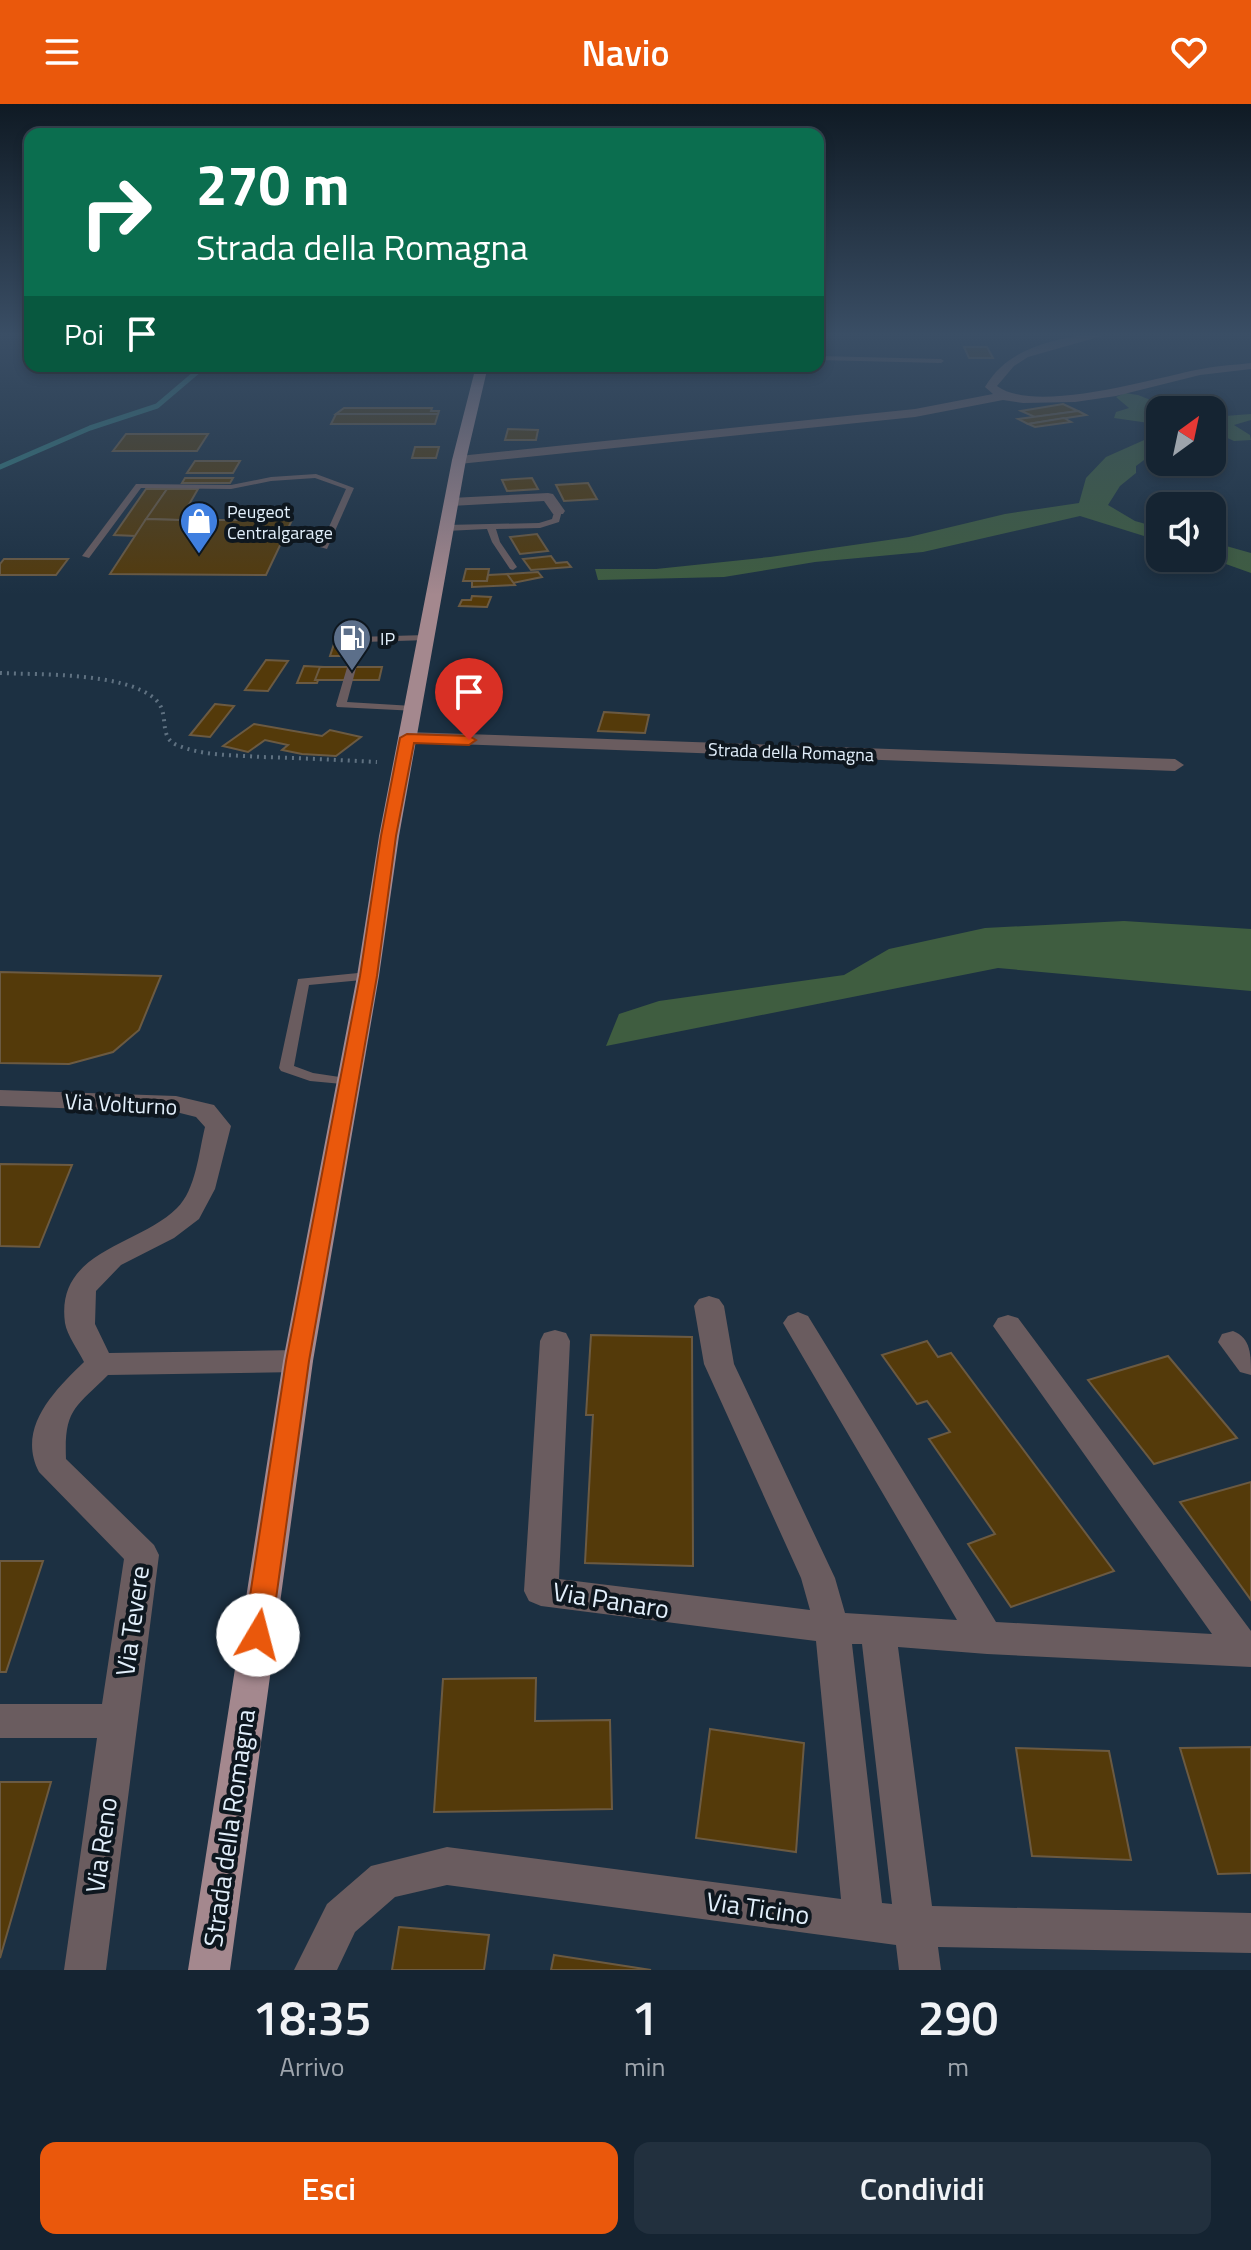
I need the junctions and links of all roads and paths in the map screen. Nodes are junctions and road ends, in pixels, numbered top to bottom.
1 (469, 421) edge
2 (837, 421) edge
3 (459, 460) junction
4 (558, 511) joint
5 (449, 515) junction
6 (491, 528) junction
7 (324, 547) dead end
8 (86, 556) dead end
9 (513, 567) dead end
10 (426, 638) junction
11 (0, 673) edge
12 (413, 709) junction
13 (405, 751) junction
14 (1175, 765) dead end
15 (368, 976) junction
16 (348, 1082) junction
17 (0, 1098) edge
18 (709, 1306) dead end
19 (798, 1323) dead end
20 (1008, 1326) dead end
21 (555, 1341) dead end
22 (298, 1361) junction
23 (100, 1364) junction
24 (832, 1627) junction
25 (878, 1628) junction
26 (987, 1639) junction
27 (1248, 1651) edge
28 (0, 1721) edge
29 (118, 1721) junction
30 (864, 1922) junction
31 (915, 1926) junction
32 (1251, 1933) edge
33 (85, 1970) edge
34 (209, 1970) edge
35 (315, 1970) edge
36 (920, 1970) edge

1 - 3 main road, Strada della Romagna
2 - 3 street
3 - 5 main road, Strada della Romagna
4 - 5 street
4 - 6 lane
5 - 6 lane
5 - 10 main road, Strada della Romagna
6 - 9 lane
7 - 8 lane
10 - 12 main road, Strada della Romagna
10 - 12 lane
11 - 13 path
12 - 13 main road, Strada della Romagna
13 - 14 street, Strada della Romagna
13 - 15 main road, Strada della Romagna
15 - 16 main road, Strada della Romagna
15 - 16 lane
16 - 22 main road, Strada della Romagna
17 - 23 street, Via Volturno
18 - 24 street
19 - 26 street
20 - 27 street, Via Panaro
21 - 24 street, Via Panaro
22 - 23 street
22 - 34 main road, Strada della Romagna
23 - 29 street, Via Tevere
24 - 25 street, Via Panaro
24 - 30 street
25 - 26 street, Via Panaro
25 - 31 street
26 - 27 street, Via Panaro
28 - 29 street
29 - 33 street, Via Reno
30 - 31 street, Via Ticino
30 - 35 street, Via Ticino
31 - 32 street, Via Ticino
31 - 36 street

